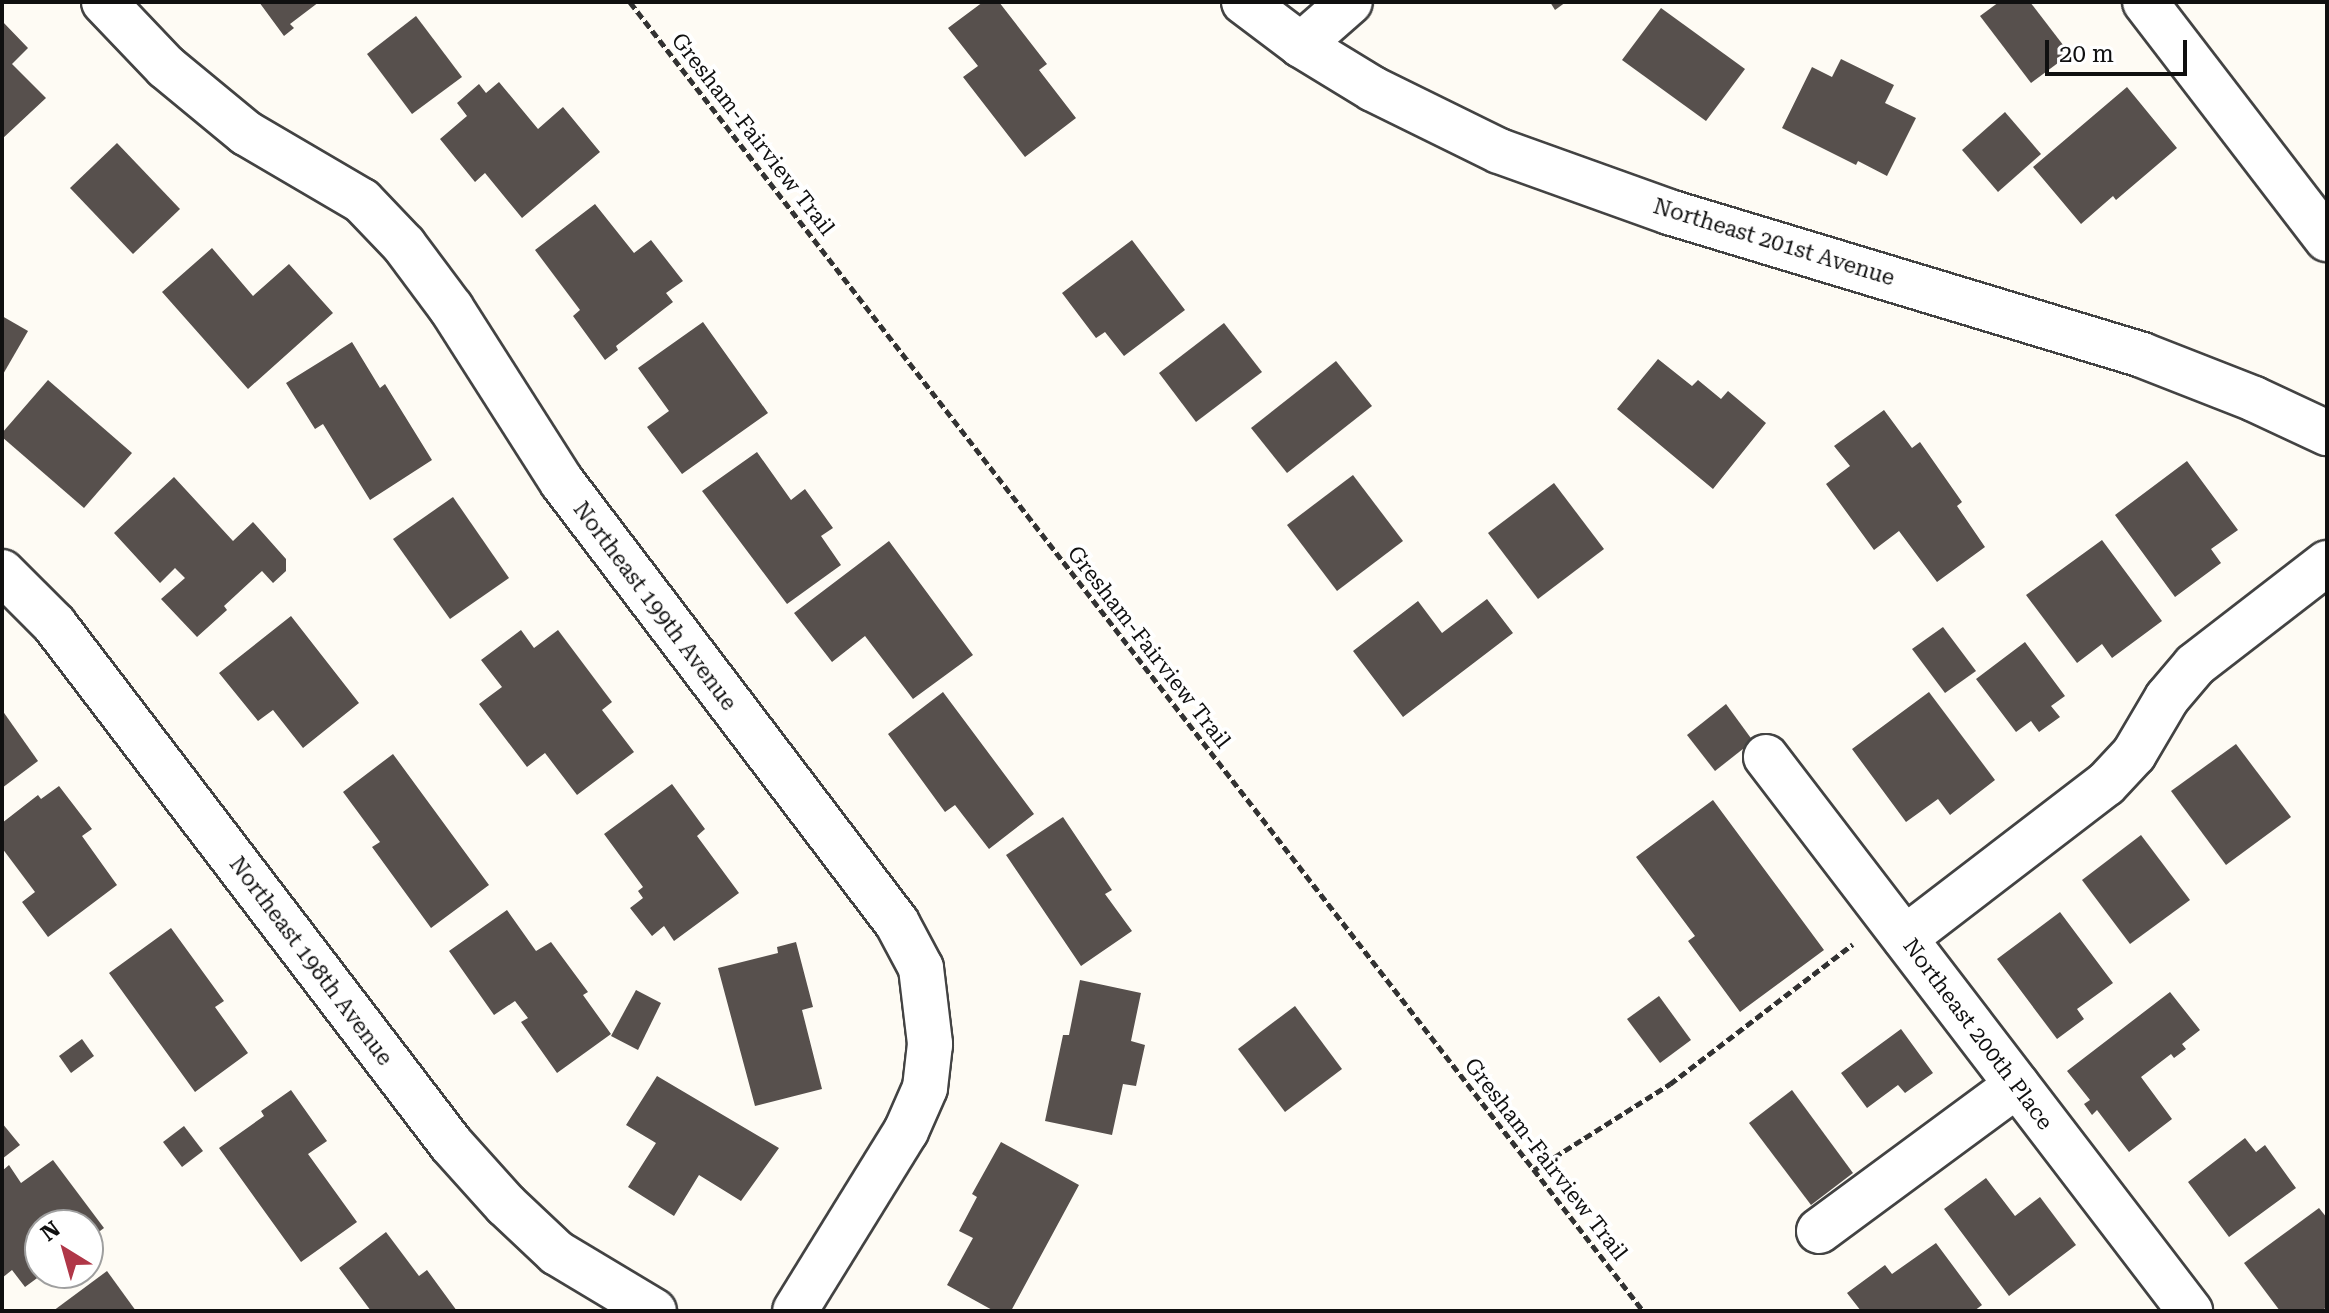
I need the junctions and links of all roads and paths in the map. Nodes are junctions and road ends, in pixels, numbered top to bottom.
1 (104, 2) edge
2 (630, 2) edge
3 (1244, 2) edge
4 (1350, 2) edge
5 (2145, 2) edge
6 (1301, 45) junction
7 (2327, 239) edge
8 (2327, 433) edge
9 (2327, 563) edge
10 (2, 572) edge
11 (1766, 757) dead end
12 (1897, 928) junction
13 (2017, 1085) junction
14 (1534, 1170) junction
15 (1819, 1231) dead end
16 (654, 1311) edge
17 (795, 1311) edge
18 (1643, 1311) edge
19 (2190, 1311) edge

1 - 17 street, Northeast 199th Avenue
2 - 14 path, Gresham-Fairview Trail
3 - 6 street, Northeast 201st Avenue
4 - 6 street
5 - 7 street
6 - 8 street, Northeast 201st Avenue
9 - 12 street
10 - 16 street, Northeast 198th Avenue
11 - 12 street, Northeast 200th Place
12 - 13 street, Northeast 200th Place
12 - 14 path
13 - 15 street
13 - 19 street, Northeast 200th Place
14 - 18 path, Gresham-Fairview Trail

